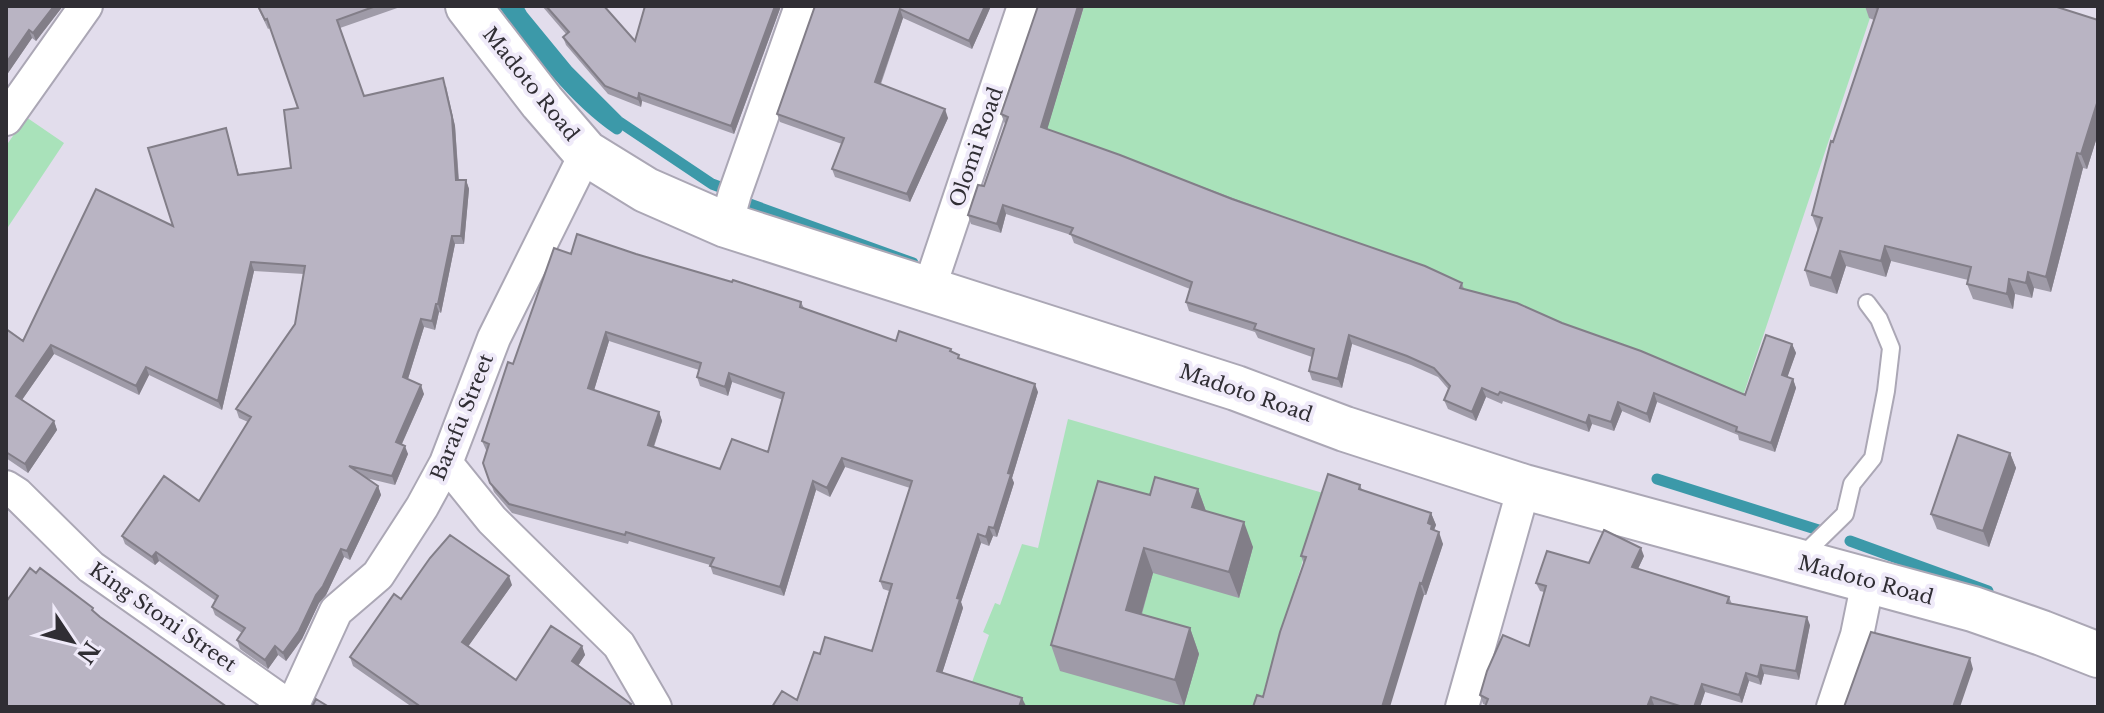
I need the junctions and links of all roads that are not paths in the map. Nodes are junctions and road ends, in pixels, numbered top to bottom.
1 (86, 6) edge
2 (468, 6) edge
3 (801, 6) edge
4 (1024, 6) edge
5 (6, 119) edge
6 (586, 153) junction
7 (726, 225) junction
8 (929, 289) junction
9 (1867, 303) dead end
10 (446, 463) junction
11 (6, 487) edge
12 (1524, 487) junction
13 (1797, 561) junction
14 (1868, 581) junction
15 (2098, 655) edge
16 (291, 707) edge
17 (655, 707) edge
18 (1462, 707) edge
19 (1833, 707) edge

1 - 5 street
2 - 6 main road, Madoto Road
3 - 7 street
4 - 8 street, Olomi Road
6 - 7 main road, Madoto Road
6 - 10 street, Barafu Street
7 - 8 main road, Madoto Road
8 - 12 main road, Madoto Road
9 - 13 lane
10 - 16 street, Barafu Street
10 - 17 street
11 - 16 street, King Stoni Street
12 - 13 main road, Madoto Road
12 - 18 street
13 - 14 main road, Madoto Road
14 - 15 main road, Madoto Road
14 - 19 street

